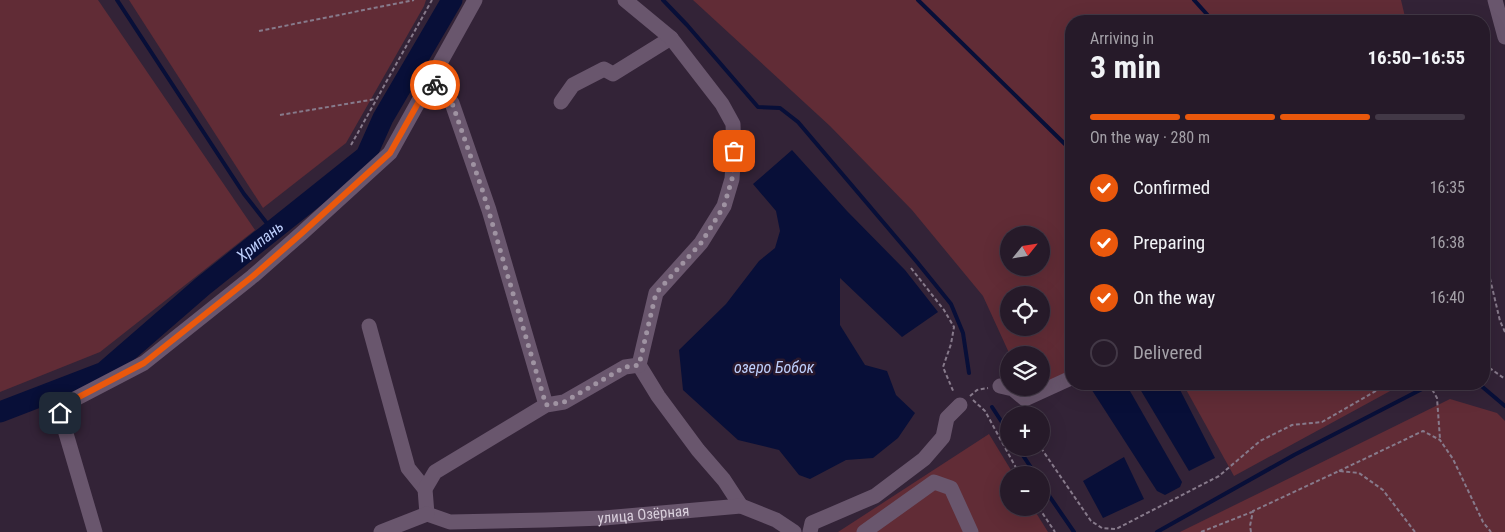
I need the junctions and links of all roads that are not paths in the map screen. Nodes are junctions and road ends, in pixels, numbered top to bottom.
1 (475, 0) edge
2 (625, 0) edge
3 (1495, 0) edge
4 (1505, 37) edge
5 (670, 38) junction
6 (431, 80) junction
7 (561, 102) dead end
8 (369, 326) dead end
9 (639, 365) junction
10 (1065, 381) edge
11 (1050, 388) edge
12 (964, 401) road end
13 (546, 405) junction
14 (425, 489) junction
15 (741, 506) junction
16 (427, 514) junction
17 (95, 532) edge
18 (381, 532) edge
19 (794, 532) edge
20 (810, 532) edge
21 (864, 532) edge
22 (971, 532) edge

1 - 6 street
2 - 5 street
3 - 4 street
5 - 7 street
5 - 9 street
6 - 13 street
6 - 17 street
8 - 14 street
9 - 13 street
9 - 15 street
10 - 11 street
12 - 20 street
13 - 14 street
14 - 16 street
15 - 16 street, улица Озёрная
15 - 19 street, улица Озёрная
16 - 18 street
21 - 22 street

